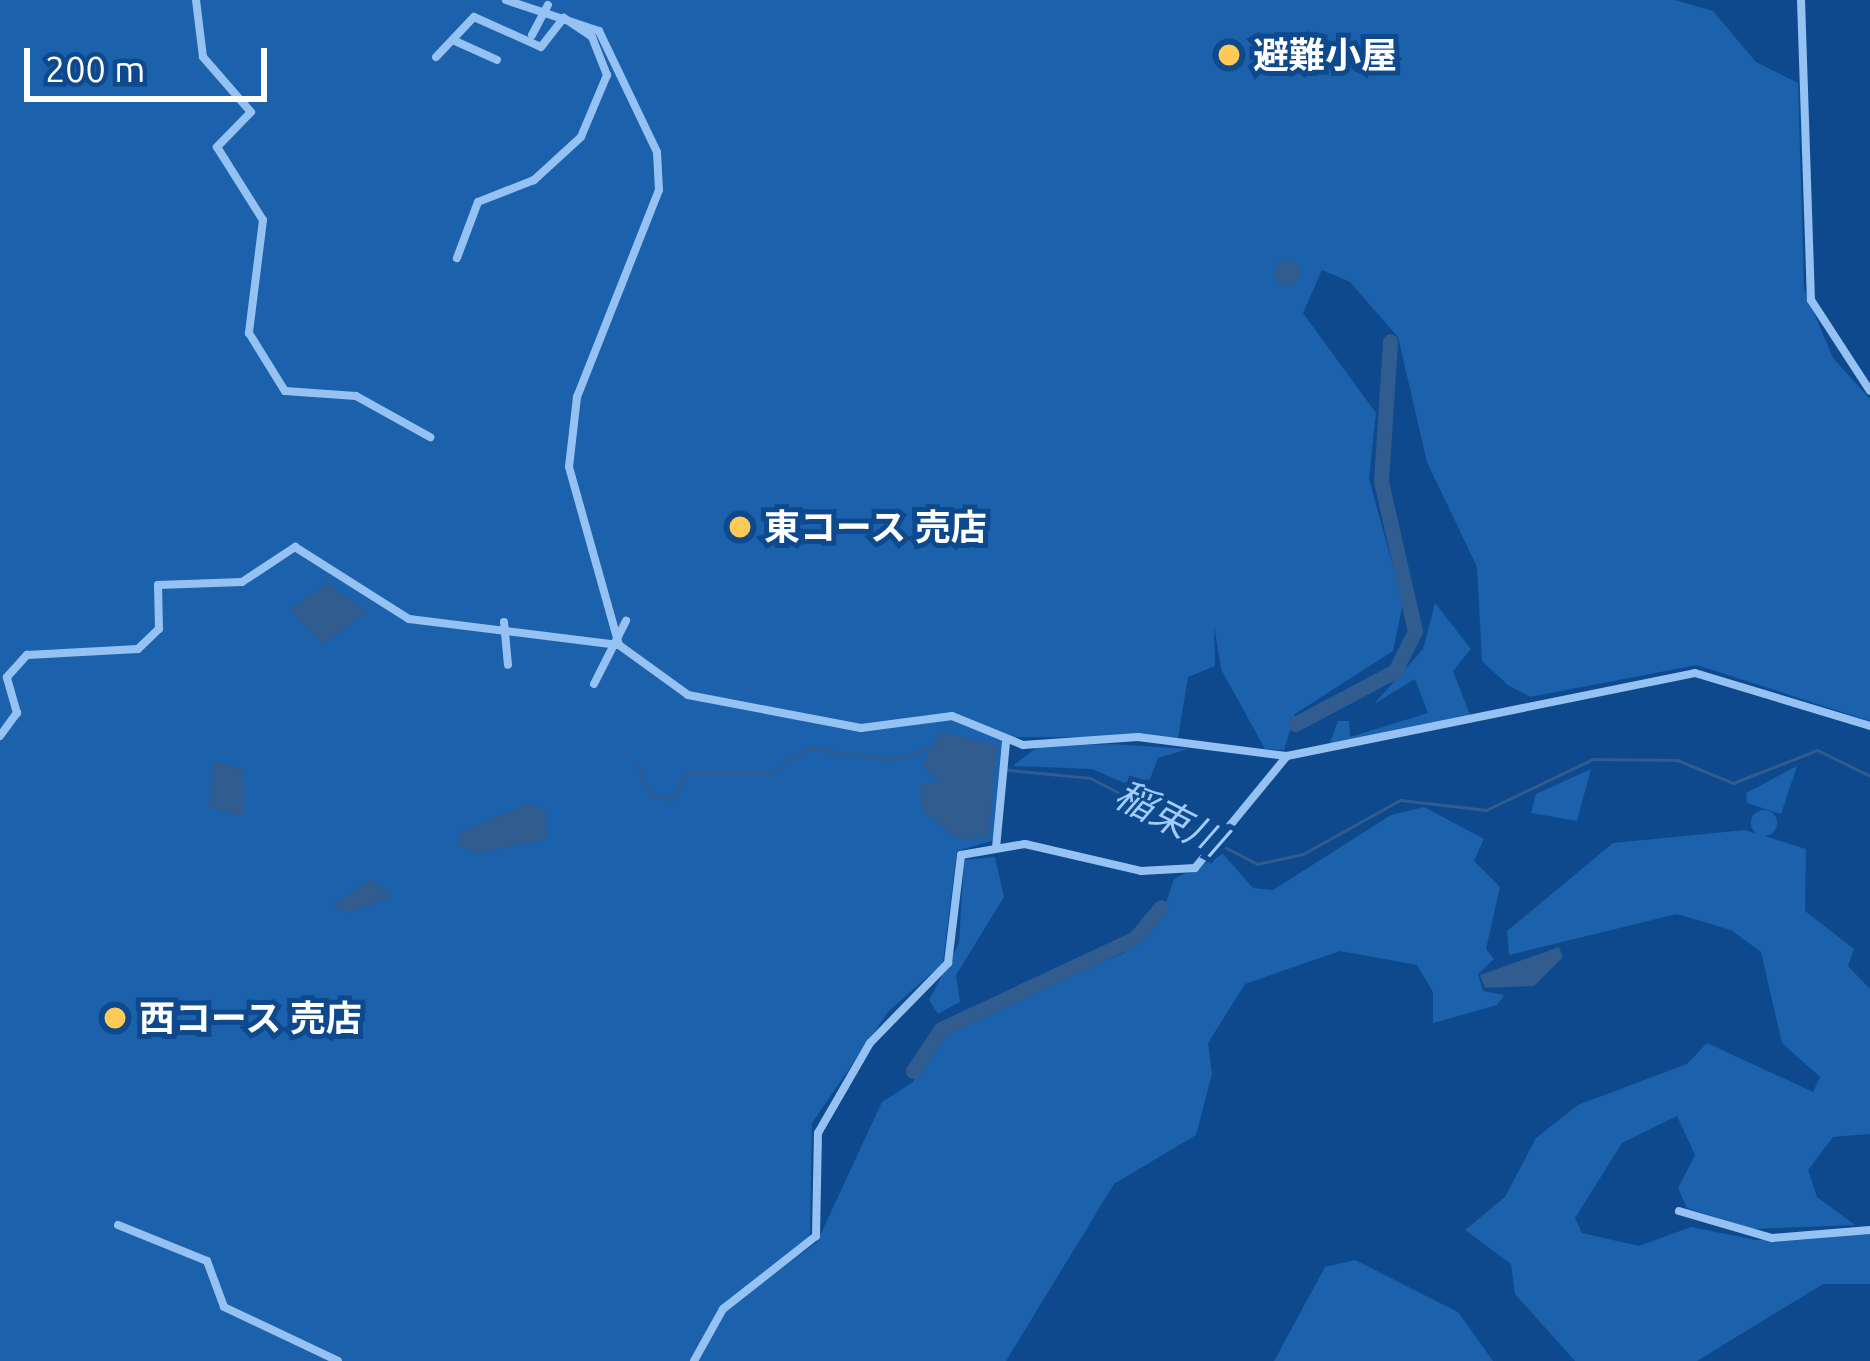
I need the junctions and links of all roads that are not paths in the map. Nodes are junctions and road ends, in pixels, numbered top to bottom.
1 (196, 0) edge
2 (506, 0) edge
3 (1801, 0) edge
4 (548, 5) dead end
5 (564, 18) junction
6 (532, 35) junction
7 (454, 41) junction
8 (436, 57) dead end
9 (497, 60) dead end
10 (457, 258) dead end
11 (1870, 391) edge
12 (430, 437) dead end
13 (626, 621) dead end
14 (504, 622) dead end
15 (620, 645) junction
16 (508, 665) dead end
17 (594, 684) dead end
18 (1870, 726) edge
19 (0, 736) edge
20 (1006, 742) junction
21 (1287, 756) junction
22 (996, 848) junction
23 (1678, 1211) dead end
24 (118, 1225) dead end
25 (1870, 1229) edge
26 (338, 1361) edge
27 (694, 1361) edge

1 - 12 street
2 - 5 street
3 - 11 street
4 - 6 street, bridge
5 - 6 street
5 - 10 street
5 - 15 street
6 - 7 street
7 - 8 street
7 - 9 street
13 - 17 street, bridge
14 - 16 street, bridge
15 - 19 street
15 - 20 street
18 - 21 street
20 - 21 street
20 - 22 street
21 - 22 street
22 - 27 street
23 - 25 street
24 - 26 street

